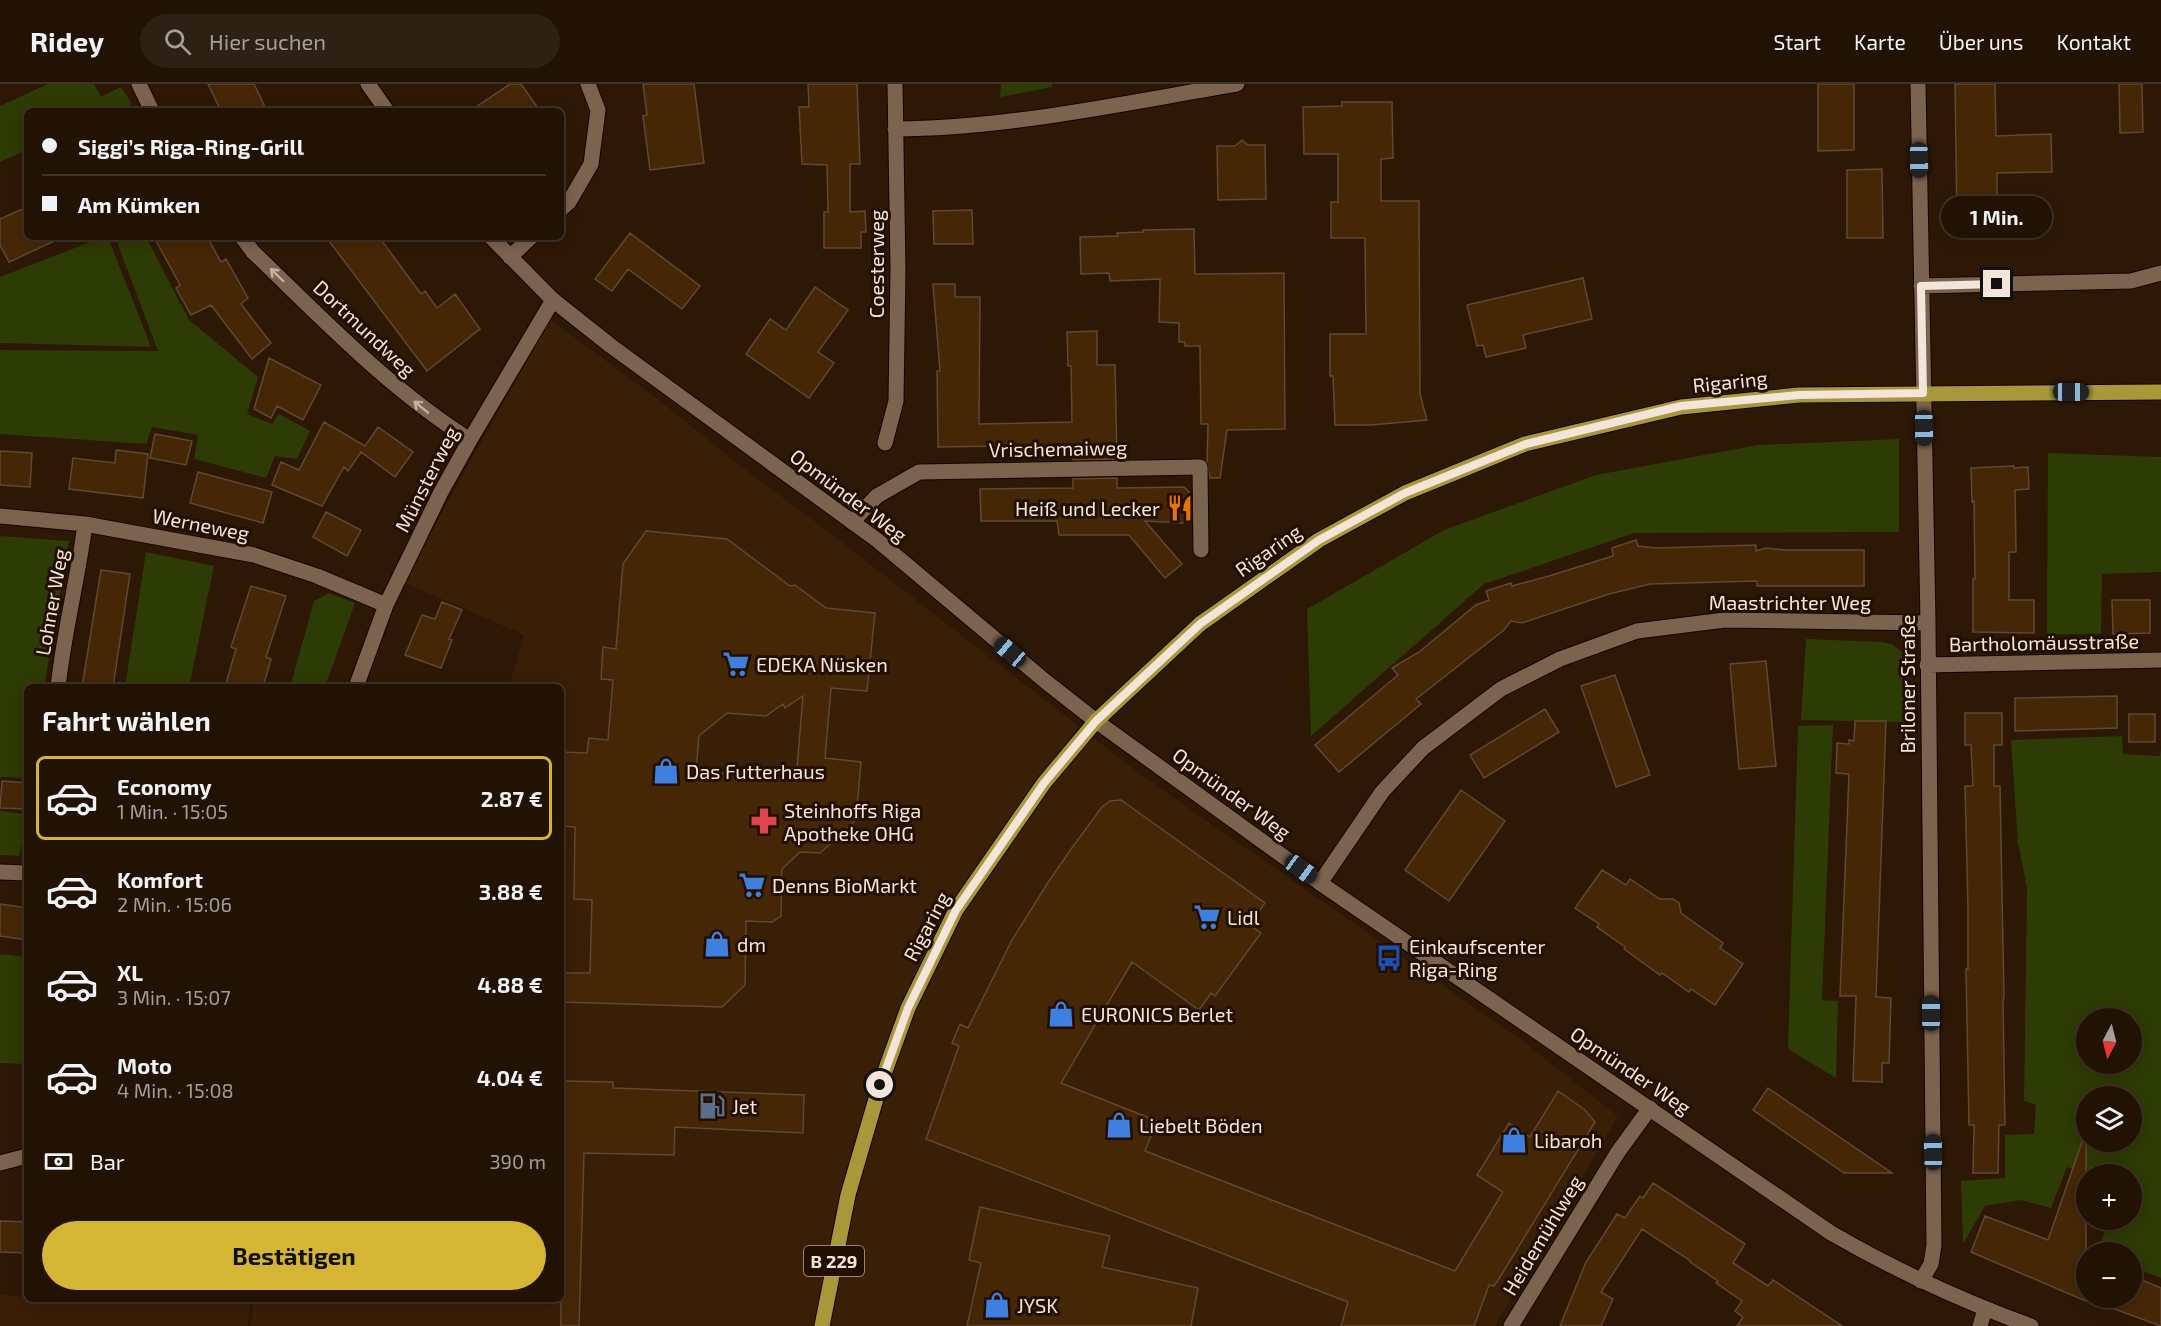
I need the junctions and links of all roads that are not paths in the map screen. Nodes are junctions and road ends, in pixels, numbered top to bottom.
1 (139, 84) edge
2 (368, 84) edge
3 (588, 84) edge
4 (895, 84) edge
5 (1237, 84) edge
6 (1918, 84) edge
7 (151, 108) edge
8 (385, 108) edge
9 (895, 129) junction
10 (564, 206) edge
11 (244, 240) edge
12 (494, 240) edge
13 (528, 240) edge
14 (510, 256) junction
15 (2161, 273) edge
16 (1921, 286) junction
17 (553, 300) junction
18 (2161, 392) edge
19 (1923, 393) junction
20 (470, 440) junction
21 (885, 443) dead end
22 (0, 516) edge
23 (852, 522) junction
24 (85, 524) junction
25 (1201, 550) dead end
26 (386, 605) junction
27 (1928, 623) junction
28 (2161, 660) edge
29 (1927, 665) junction
30 (58, 684) edge
31 (357, 684) edge
32 (1096, 721) junction
33 (0, 872) edge
34 (24, 873) edge
35 (1320, 883) junction
36 (1650, 1108) junction
37 (24, 1157) edge
38 (0, 1163) edge
39 (1921, 1281) junction
40 (1985, 1309) junction
41 (822, 1326) edge
42 (1511, 1326) edge
43 (1980, 1326) edge
44 (2031, 1326) edge

1 - 7 street
2 - 8 street
3 - 10 street
4 - 9 street, Coesterweg
5 - 9 street
6 - 16 street, Briloner Straße
9 - 21 street, Coesterweg
20 -> 11 street, Dortmundweg
12 - 14 street, Opmünder Weg
13 - 14 street
14 - 17 street, Opmünder Weg
15 - 16 street
16 - 19 street, Briloner Straße
17 - 20 street, Münsterweg
17 - 23 street, Opmünder Weg
18 - 19 main road, Rigaring / B 229
19 - 27 street, Briloner Straße
19 - 32 main road, Rigaring / B 229
20 - 26 street, Münsterweg
22 - 24 street, Werneweg
23 - 25 street, Vrischemaiweg
23 - 32 street, Opmünder Weg
24 - 26 street, Werneweg
24 - 30 street, Lohner Weg
26 - 31 street, Münsterweg
27 - 29 street, Briloner Straße
27 - 35 street, Maastrichter Weg
28 - 29 street, Bartholomäusstraße
29 - 39 street, Briloner Straße
32 - 35 street, Opmünder Weg
32 - 41 main road, Rigaring / B 229
33 - 34 street
35 - 36 street, Opmünder Weg
36 - 39 street, Opmünder Weg
36 - 42 street, Heidemühlweg
37 - 38 street
39 - 40 street, Opmünder Weg
40 - 43 street
40 - 44 street, Opmünder Weg

